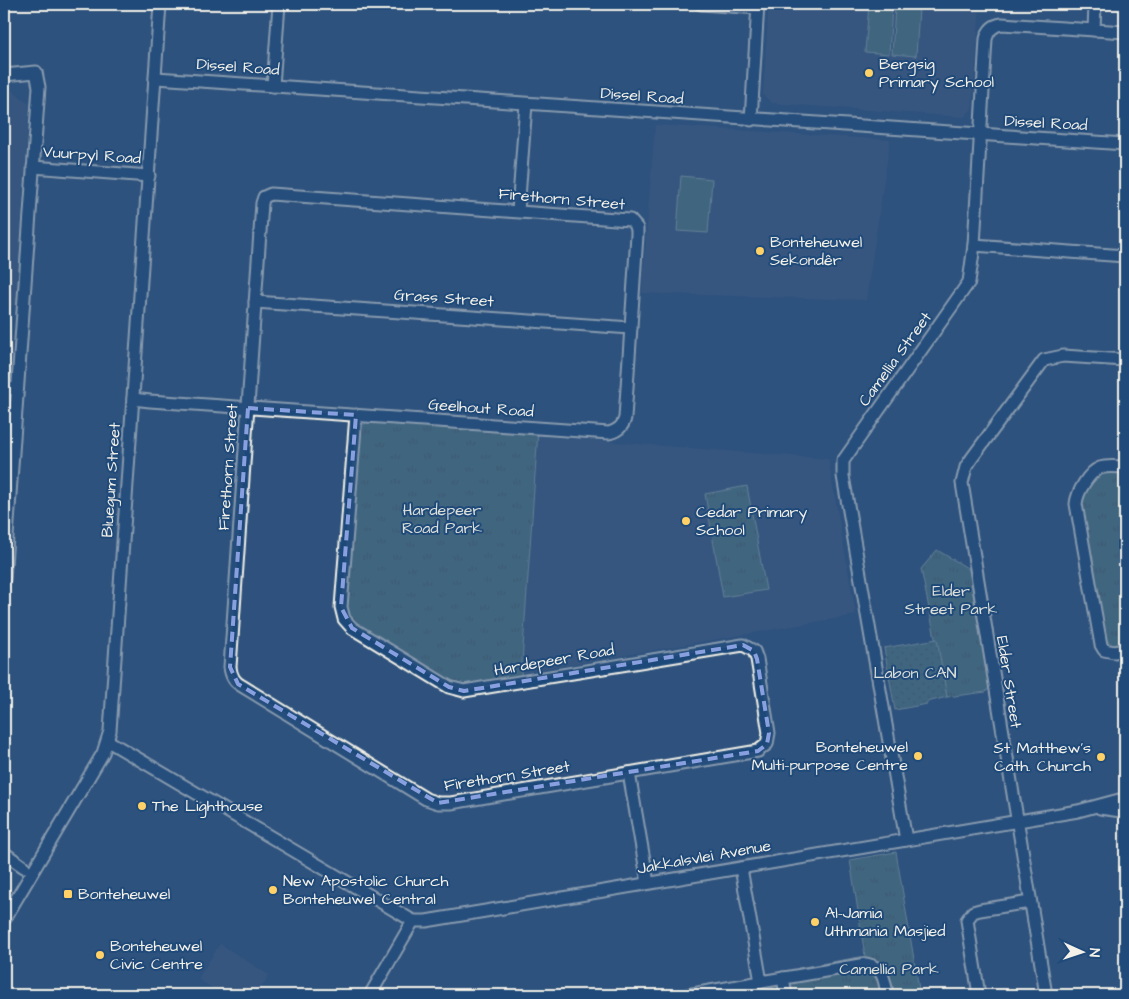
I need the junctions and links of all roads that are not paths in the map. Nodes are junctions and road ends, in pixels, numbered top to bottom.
1 (279, 4) edge
2 (700, 4) edge
3 (1095, 4) edge
4 (758, 6) edge
5 (162, 7) edge
6 (1094, 30) junction
7 (1125, 32) edge
8 (4, 75) edge
9 (156, 78) junction
10 (273, 86) junction
11 (526, 104) junction
12 (751, 120) junction
13 (980, 135) junction
14 (1125, 144) edge
15 (33, 167) junction
16 (149, 176) junction
17 (518, 211) junction
18 (635, 224) joint
19 (974, 245) junction
20 (1125, 256) edge
21 (255, 302) junction
22 (631, 328) junction
23 (1125, 360) edge
24 (4, 388) edge
25 (17, 389) junction
26 (133, 400) junction
27 (248, 408) junction
28 (356, 415) junction
29 (1125, 468) edge
30 (4, 579) edge
31 (1125, 650) edge
32 (108, 741) junction
33 (629, 773) junction
34 (1123, 804) edge
35 (1016, 821) junction
36 (906, 840) junction
37 (4, 853) edge
38 (24, 867) dead end
39 (741, 868) junction
40 (648, 883) junction
41 (1030, 902) junction
42 (4, 920) edge
43 (413, 921) junction
44 (783, 978) junction
45 (761, 982) junction
46 (370, 995) edge
47 (687, 995) edge
48 (786, 995) edge
49 (887, 995) edge
50 (979, 995) edge
51 (1046, 995) edge

1 - 10 street
2 - 4 street
3 - 6 street
4 - 12 street
5 - 9 street, Bluegum Street
6 - 7 street, Camellia Street
6 - 13 street, Camellia Street
8 - 15 street
9 - 10 street, Dissel Road
9 - 16 street, Bluegum Street
10 - 11 street, Dissel Road
11 - 12 street, Dissel Road
11 - 17 street
12 - 13 street, Dissel Road
13 - 14 street, Dissel Road
13 - 19 street, Camellia Street
15 - 16 street, Vuurpyl Road
15 - 25 street
16 - 26 street, Bluegum Street
17 - 18 street, Firethorn Street
17 - 21 street, Firethorn Street
18 - 22 street, Geelhout Road
19 - 20 street
19 - 36 street, Camellia Street
21 - 22 street, Grass Street
21 - 27 street, Firethorn Street
22 - 28 street, Geelhout Road
23 - 35 street, Elder Street
24 - 25 street
25 - 30 street
26 - 27 street, Geelhout Road
26 - 32 street, Bluegum Street
27 - 28 street, Geelhout Road
27 - 33 street, Firethorn Street
28 - 33 street, Hardepeer Road
29 - 31 street
32 - 42 street, Bluegum Street
32 - 43 street
33 - 40 street
34 - 35 street, Jakkalsvlei Avenue
35 - 36 street, Jakkalsvlei Avenue
35 - 41 street, Elder Street
36 - 39 street, Jakkalsvlei Avenue
37 - 38 street
39 - 40 street, Jakkalsvlei Avenue
39 - 45 street
40 - 43 street, Jakkalsvlei Avenue
41 - 50 street
41 - 51 street, Elder Street
43 - 46 street
44 - 45 street
44 - 48 street
44 - 49 street
45 - 47 street

